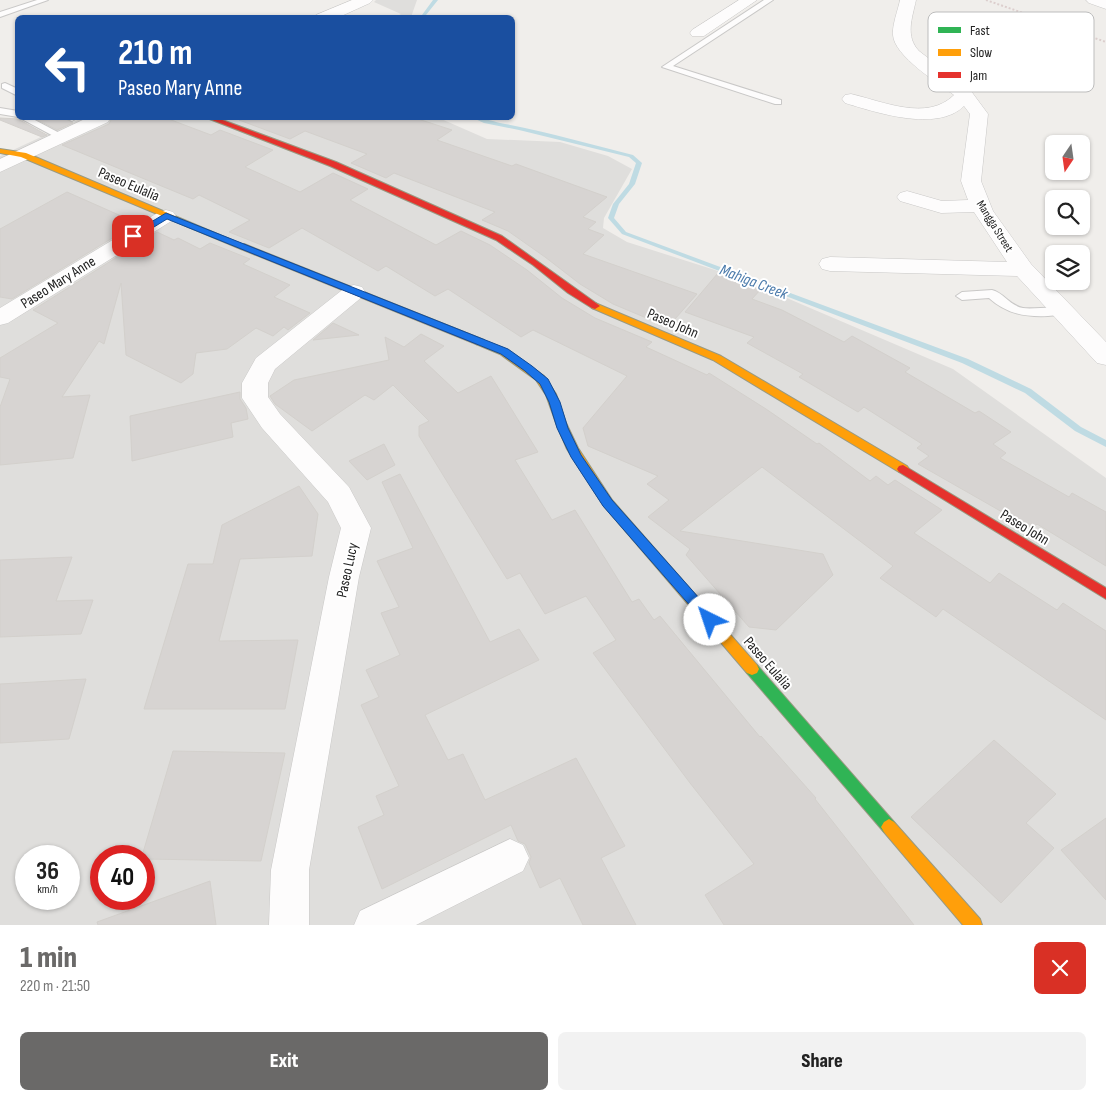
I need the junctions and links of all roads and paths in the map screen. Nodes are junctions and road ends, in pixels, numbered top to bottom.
1 (44, 0) edge
2 (749, 0) edge
3 (769, 0) edge
4 (908, 0) edge
5 (986, 0) edge
6 (1094, 0) edge
7 (358, 1) edge
8 (1106, 4) edge
9 (1020, 12) edge
10 (0, 15) edge
11 (328, 15) edge
12 (698, 34) dead end
13 (1094, 38) edge
14 (1106, 42) edge
15 (928, 67) edge
16 (12, 90) edge
17 (961, 92) edge
18 (965, 95) junction
19 (0, 97) edge
20 (851, 99) dead end
21 (778, 102) dead end
22 (0, 111) edge
23 (15, 114) edge
24 (29, 120) edge
25 (97, 120) edge
26 (216, 120) edge
27 (62, 137) junction
28 (25, 149) junction
29 (0, 150) edge
30 (0, 166) edge
31 (907, 197) dead end
32 (980, 206) junction
33 (166, 216) junction
34 (830, 264) dead end
35 (1023, 269) junction
36 (354, 292) junction
37 (962, 296) dead end
38 (1061, 311) junction
39 (0, 318) edge
40 (1106, 357) edge
41 (1106, 594) edge
42 (510, 858) dead end
43 (289, 925) edge
44 (374, 925) edge
45 (974, 925) edge

1 - 10 lane
2 - 12 street
3 - 21 lane
4 - 15 street, Mangga Street
5 - 9 path
6 - 8 street
7 - 11 street
13 - 14 path
16 - 19 lane
17 - 18 street, Mangga Street
18 - 20 street
18 - 32 street, Mangga Street
22 - 23 lane
24 - 27 lane
25 - 27 street
26 - 41 street, Paseo John
27 - 28 street
28 - 29 street, Paseo Eulalia
28 - 30 street
28 - 33 street, Paseo Eulalia
31 - 32 street
32 - 35 street, Mangga Street
33 - 36 street, Paseo Eulalia
33 - 39 street, Paseo Mary Anne
34 - 35 street
35 - 38 street, Mangga Street
36 - 43 street, Paseo Lucy
36 - 45 street, Paseo Eulalia
37 - 38 lane
38 - 40 street, Mangga Street
42 - 44 street

